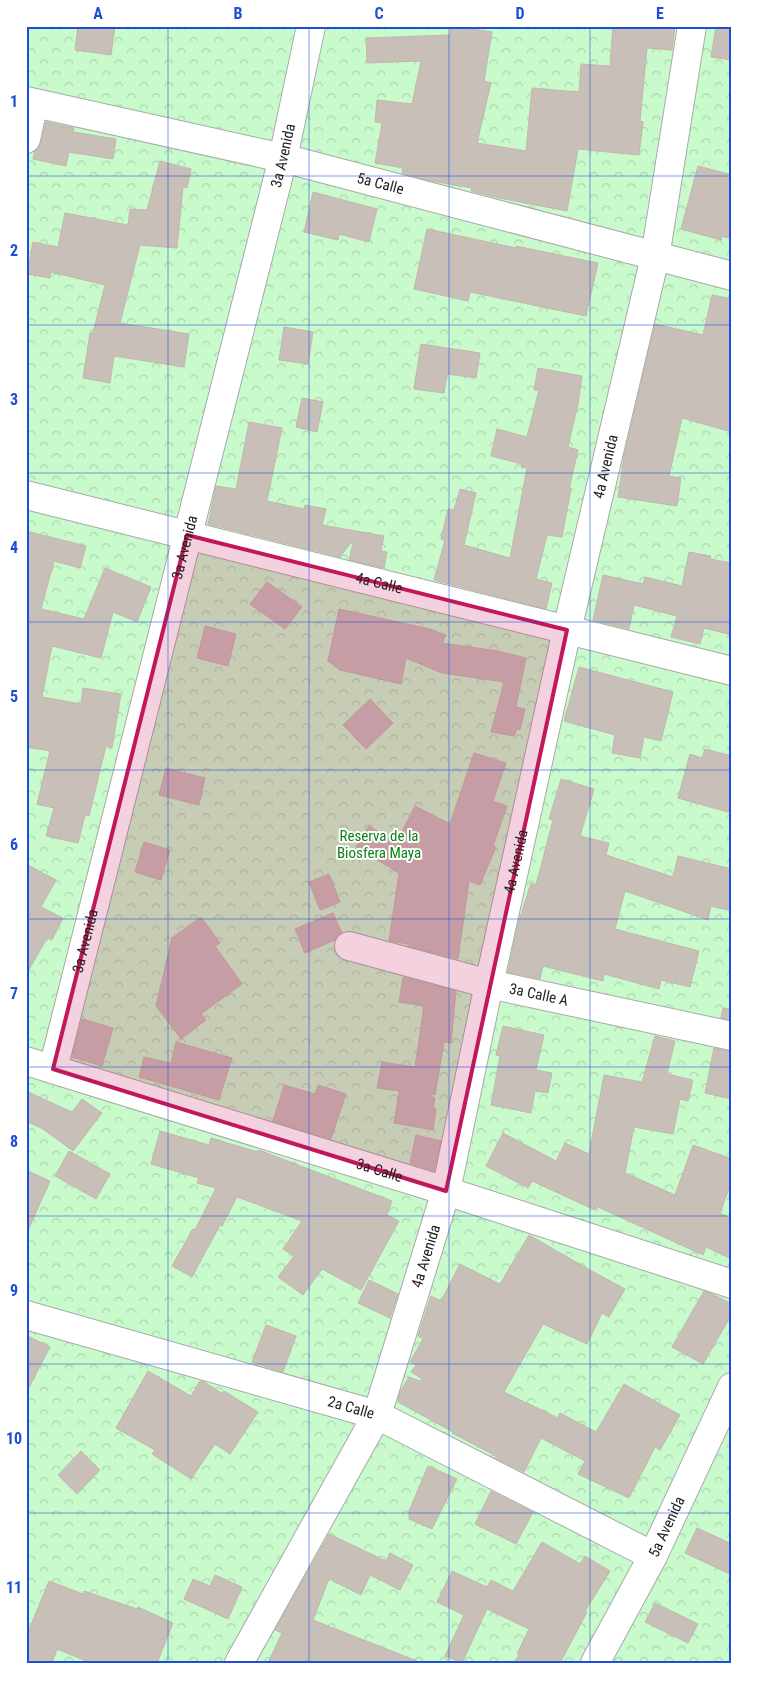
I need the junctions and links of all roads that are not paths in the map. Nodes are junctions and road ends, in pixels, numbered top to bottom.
1 (311, 26) edge
2 (692, 26) edge
3 (30, 102) edge
4 (26, 139) edge
5 (283, 158) junction
6 (655, 257) junction
7 (732, 276) edge
8 (26, 495) edge
9 (187, 535) junction
10 (567, 630) junction
11 (732, 671) edge
12 (349, 946) dead end
13 (489, 984) junction
14 (732, 1036) edge
15 (26, 1061) edge
16 (53, 1069) junction
17 (446, 1191) junction
18 (732, 1284) edge
19 (26, 1314) edge
20 (732, 1387) edge
21 (377, 1415) junction
22 (653, 1556) junction
23 (239, 1663) edge
24 (595, 1663) edge

1 - 5 street, 3a Avenida
2 - 6 street, 4a Avenida
3 - 4 street
3 - 5 street, 5a Calle
5 - 6 street, 5a Calle
5 - 9 street, 3a Avenida
6 - 7 street, 5a Calle
6 - 10 street, 4a Avenida
8 - 9 street, 4a Calle
9 - 10 street, 4a Calle
9 - 16 street, 3a Avenida
10 - 11 street, 4a Calle
10 - 13 street, 4a Avenida
12 - 13 street, 3a Calle A
13 - 14 street, 3a Calle A
13 - 17 street, 4a Avenida
15 - 16 street, 3a Calle
16 - 17 street, 3a Calle
17 - 18 street, 3a Calle
17 - 21 street, 4a Avenida
19 - 21 street, 2a Calle
20 - 22 street, 5a Avenida
21 - 22 street, 2a Calle
21 - 23 street, 4a Avenida
22 - 24 street, 5a Avenida

